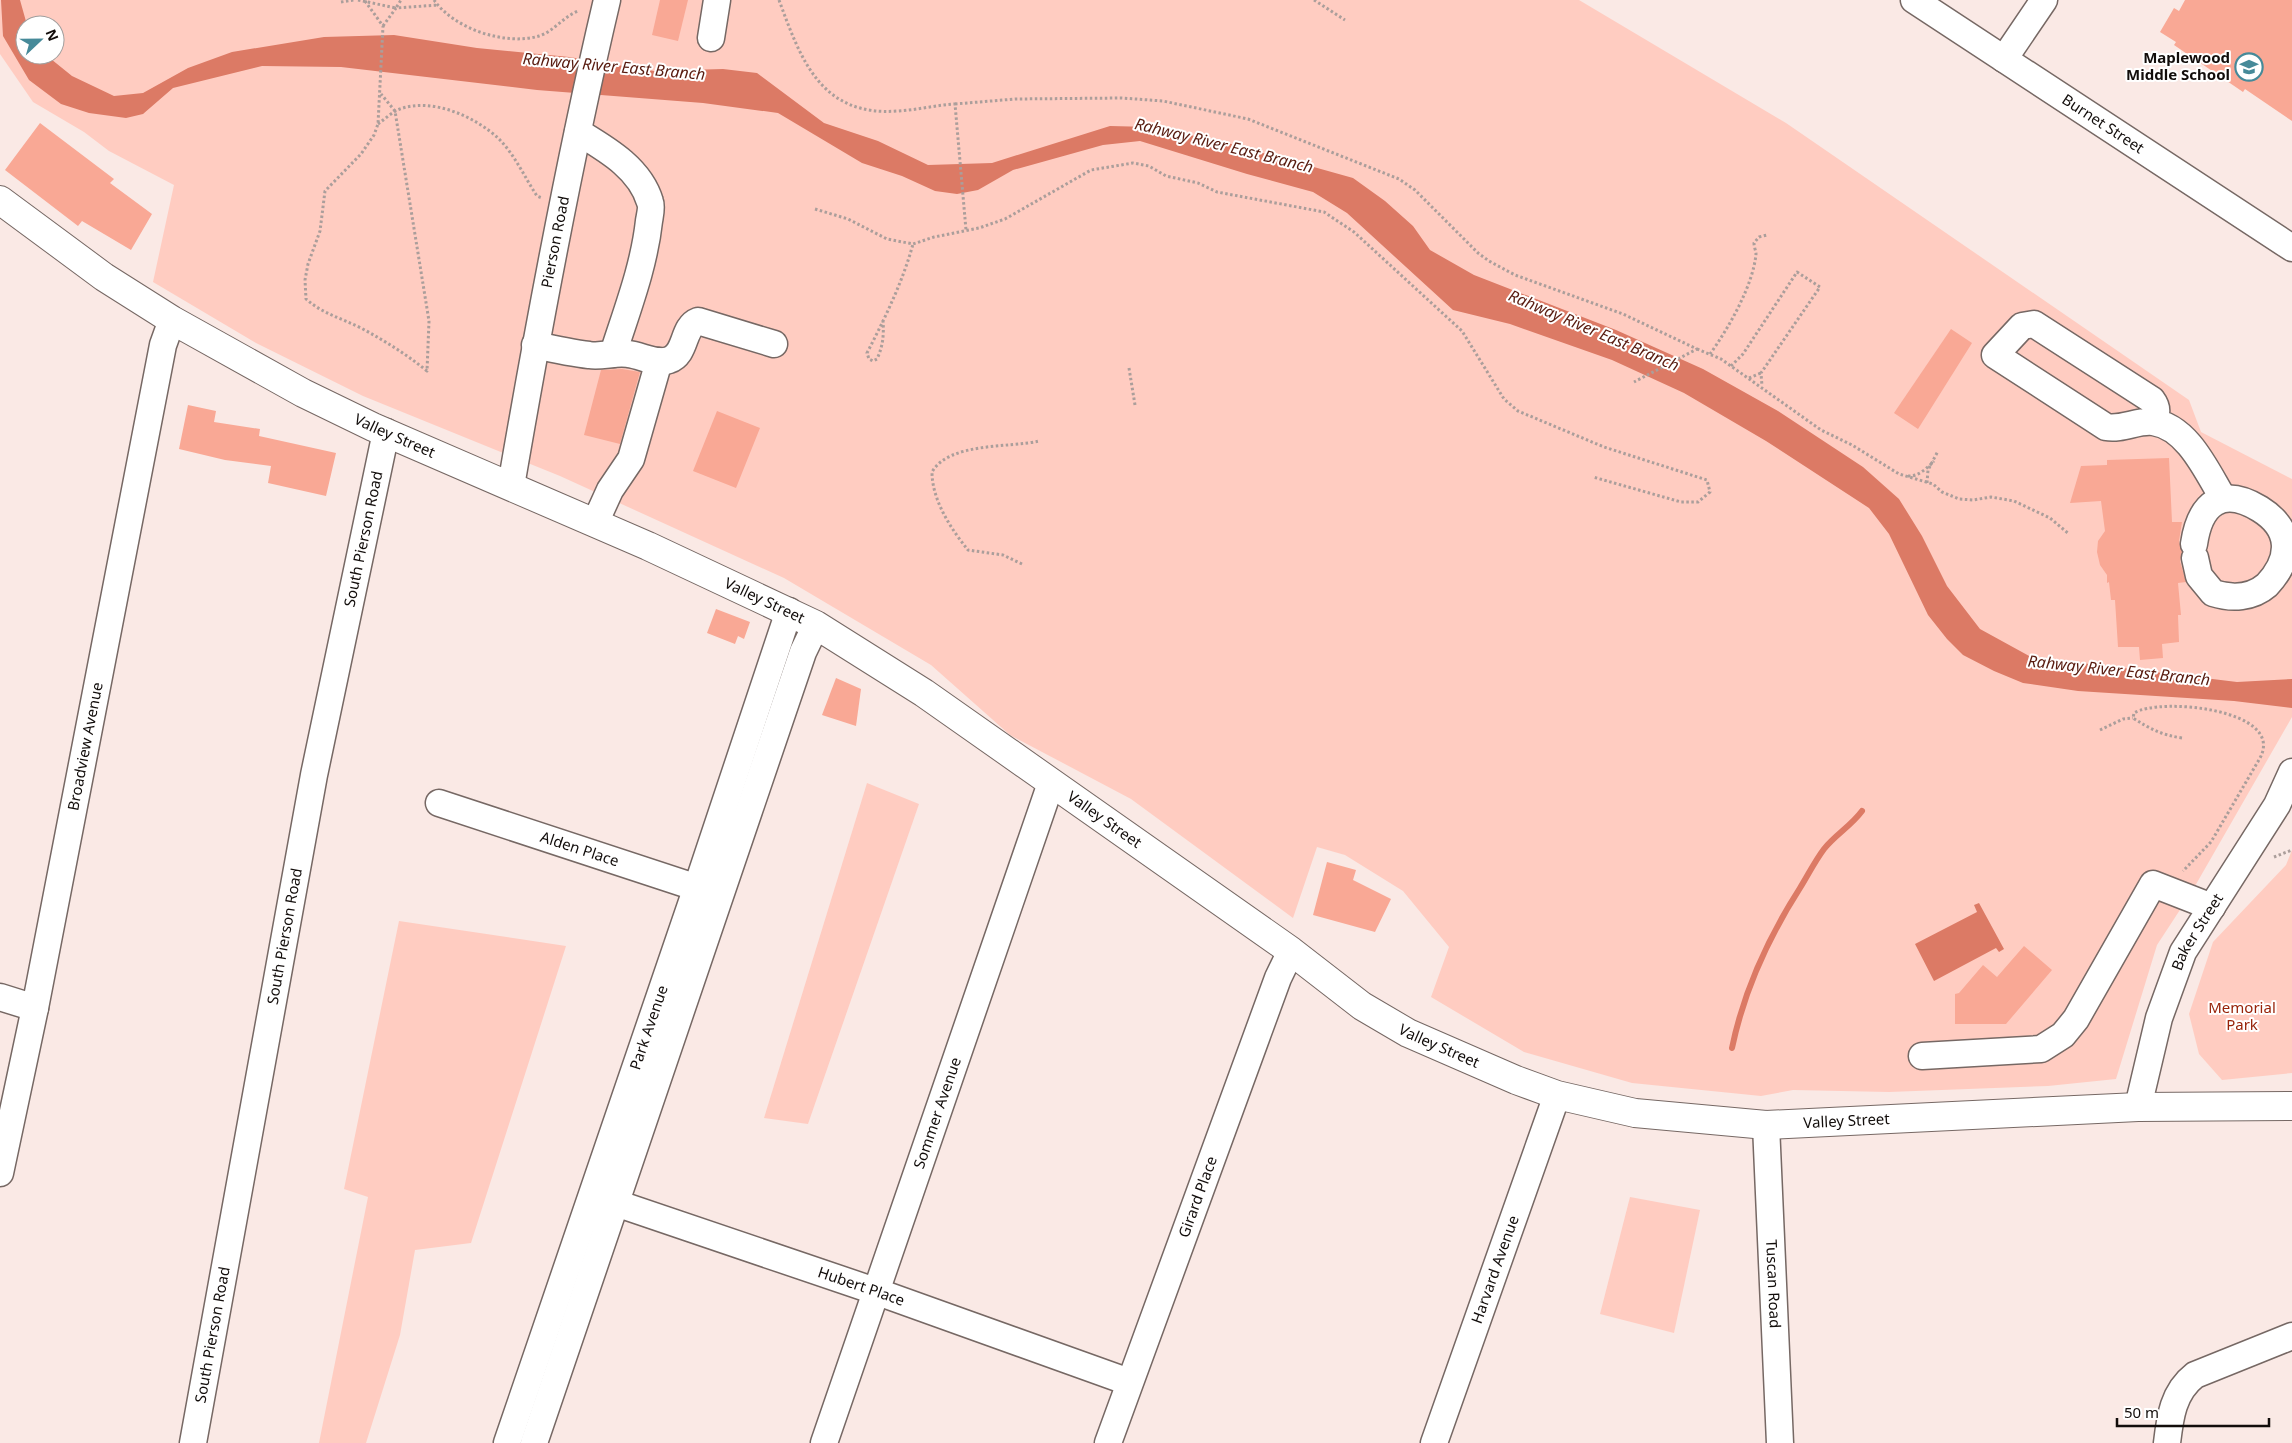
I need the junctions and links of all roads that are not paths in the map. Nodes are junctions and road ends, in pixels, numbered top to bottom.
1 (607, 0) edge
2 (717, 0) edge
3 (1914, 0) edge
4 (2044, 0) edge
5 (711, 38) dead end
6 (2004, 59) junction
7 (579, 123) junction
8 (0, 200) edge
9 (2292, 248) edge
10 (172, 320) junction
11 (774, 344) dead end
12 (535, 345) junction
13 (613, 354) junction
14 (659, 361) junction
15 (2153, 422) junction
16 (386, 432) junction
17 (511, 486) junction
18 (2223, 498) junction
19 (595, 523) junction
20 (2290, 536) edge
21 (789, 611) junction
22 (816, 625) junction
23 (2292, 772) edge
24 (1051, 783) junction
25 (439, 803) dead end
26 (708, 891) junction
27 (2212, 907) junction
28 (1291, 951) junction
29 (0, 997) edge
30 (35, 1008) junction
31 (1922, 1056) dead end
32 (1557, 1095) junction
33 (2292, 1106) edge
34 (2138, 1107) junction
35 (1766, 1125) junction
36 (0, 1173) edge
37 (603, 1199) junction
38 (875, 1291) junction
39 (2292, 1336) edge
40 (1129, 1382) junction
41 (193, 1443) edge
42 (508, 1443) edge
43 (534, 1443) edge
44 (824, 1443) edge
45 (1108, 1443) edge
46 (1434, 1443) edge
47 (1780, 1443) edge
48 (2167, 1443) edge

1 - 7 street, Pierson Road
2 - 5 street
3 - 6 street, Burnet Street
4 - 6 street
6 - 9 street, Burnet Street
7 - 12 street, Pierson Road
7 - 13 street
8 - 10 main road, Valley Street
10 - 16 main road, Valley Street
10 - 30 street, Broadview Avenue
11 - 14 street
12 - 13 street
12 - 17 street, Pierson Road
13 - 14 street
14 - 19 street
15 - 15 street
15 - 18 street
16 - 17 main road, Valley Street
16 - 41 street, South Pierson Road
17 - 19 main road, Valley Street
18 - 20 street
18 - 20 street
19 - 21 main road, Valley Street
21 - 22 main road, Valley Street
21 - 26 street, Park Avenue
22 - 24 main road, Valley Street
22 - 26 street, Park Avenue
23 - 27 street, Baker Street
24 - 28 main road, Valley Street
24 - 38 street, Sommer Avenue
25 - 26 street, Alden Place
26 - 37 street, Park Avenue
27 - 31 street
27 - 34 street, Baker Street
28 - 32 main road, Valley Street
28 - 40 street, Girard Place
29 - 30 street
30 - 36 street, Broadview Avenue
32 - 35 main road, Valley Street
32 - 46 street, Harvard Avenue
33 - 34 main road, Valley Street
34 - 35 main road, Valley Street
35 - 47 street, Tuscan Road
37 - 38 street, Hubert Place
37 - 42 street, Park Avenue
37 - 43 street, Park Avenue
38 - 40 street, Hubert Place
38 - 44 street, Sommer Avenue
39 - 48 street
40 - 45 street, Girard Place

